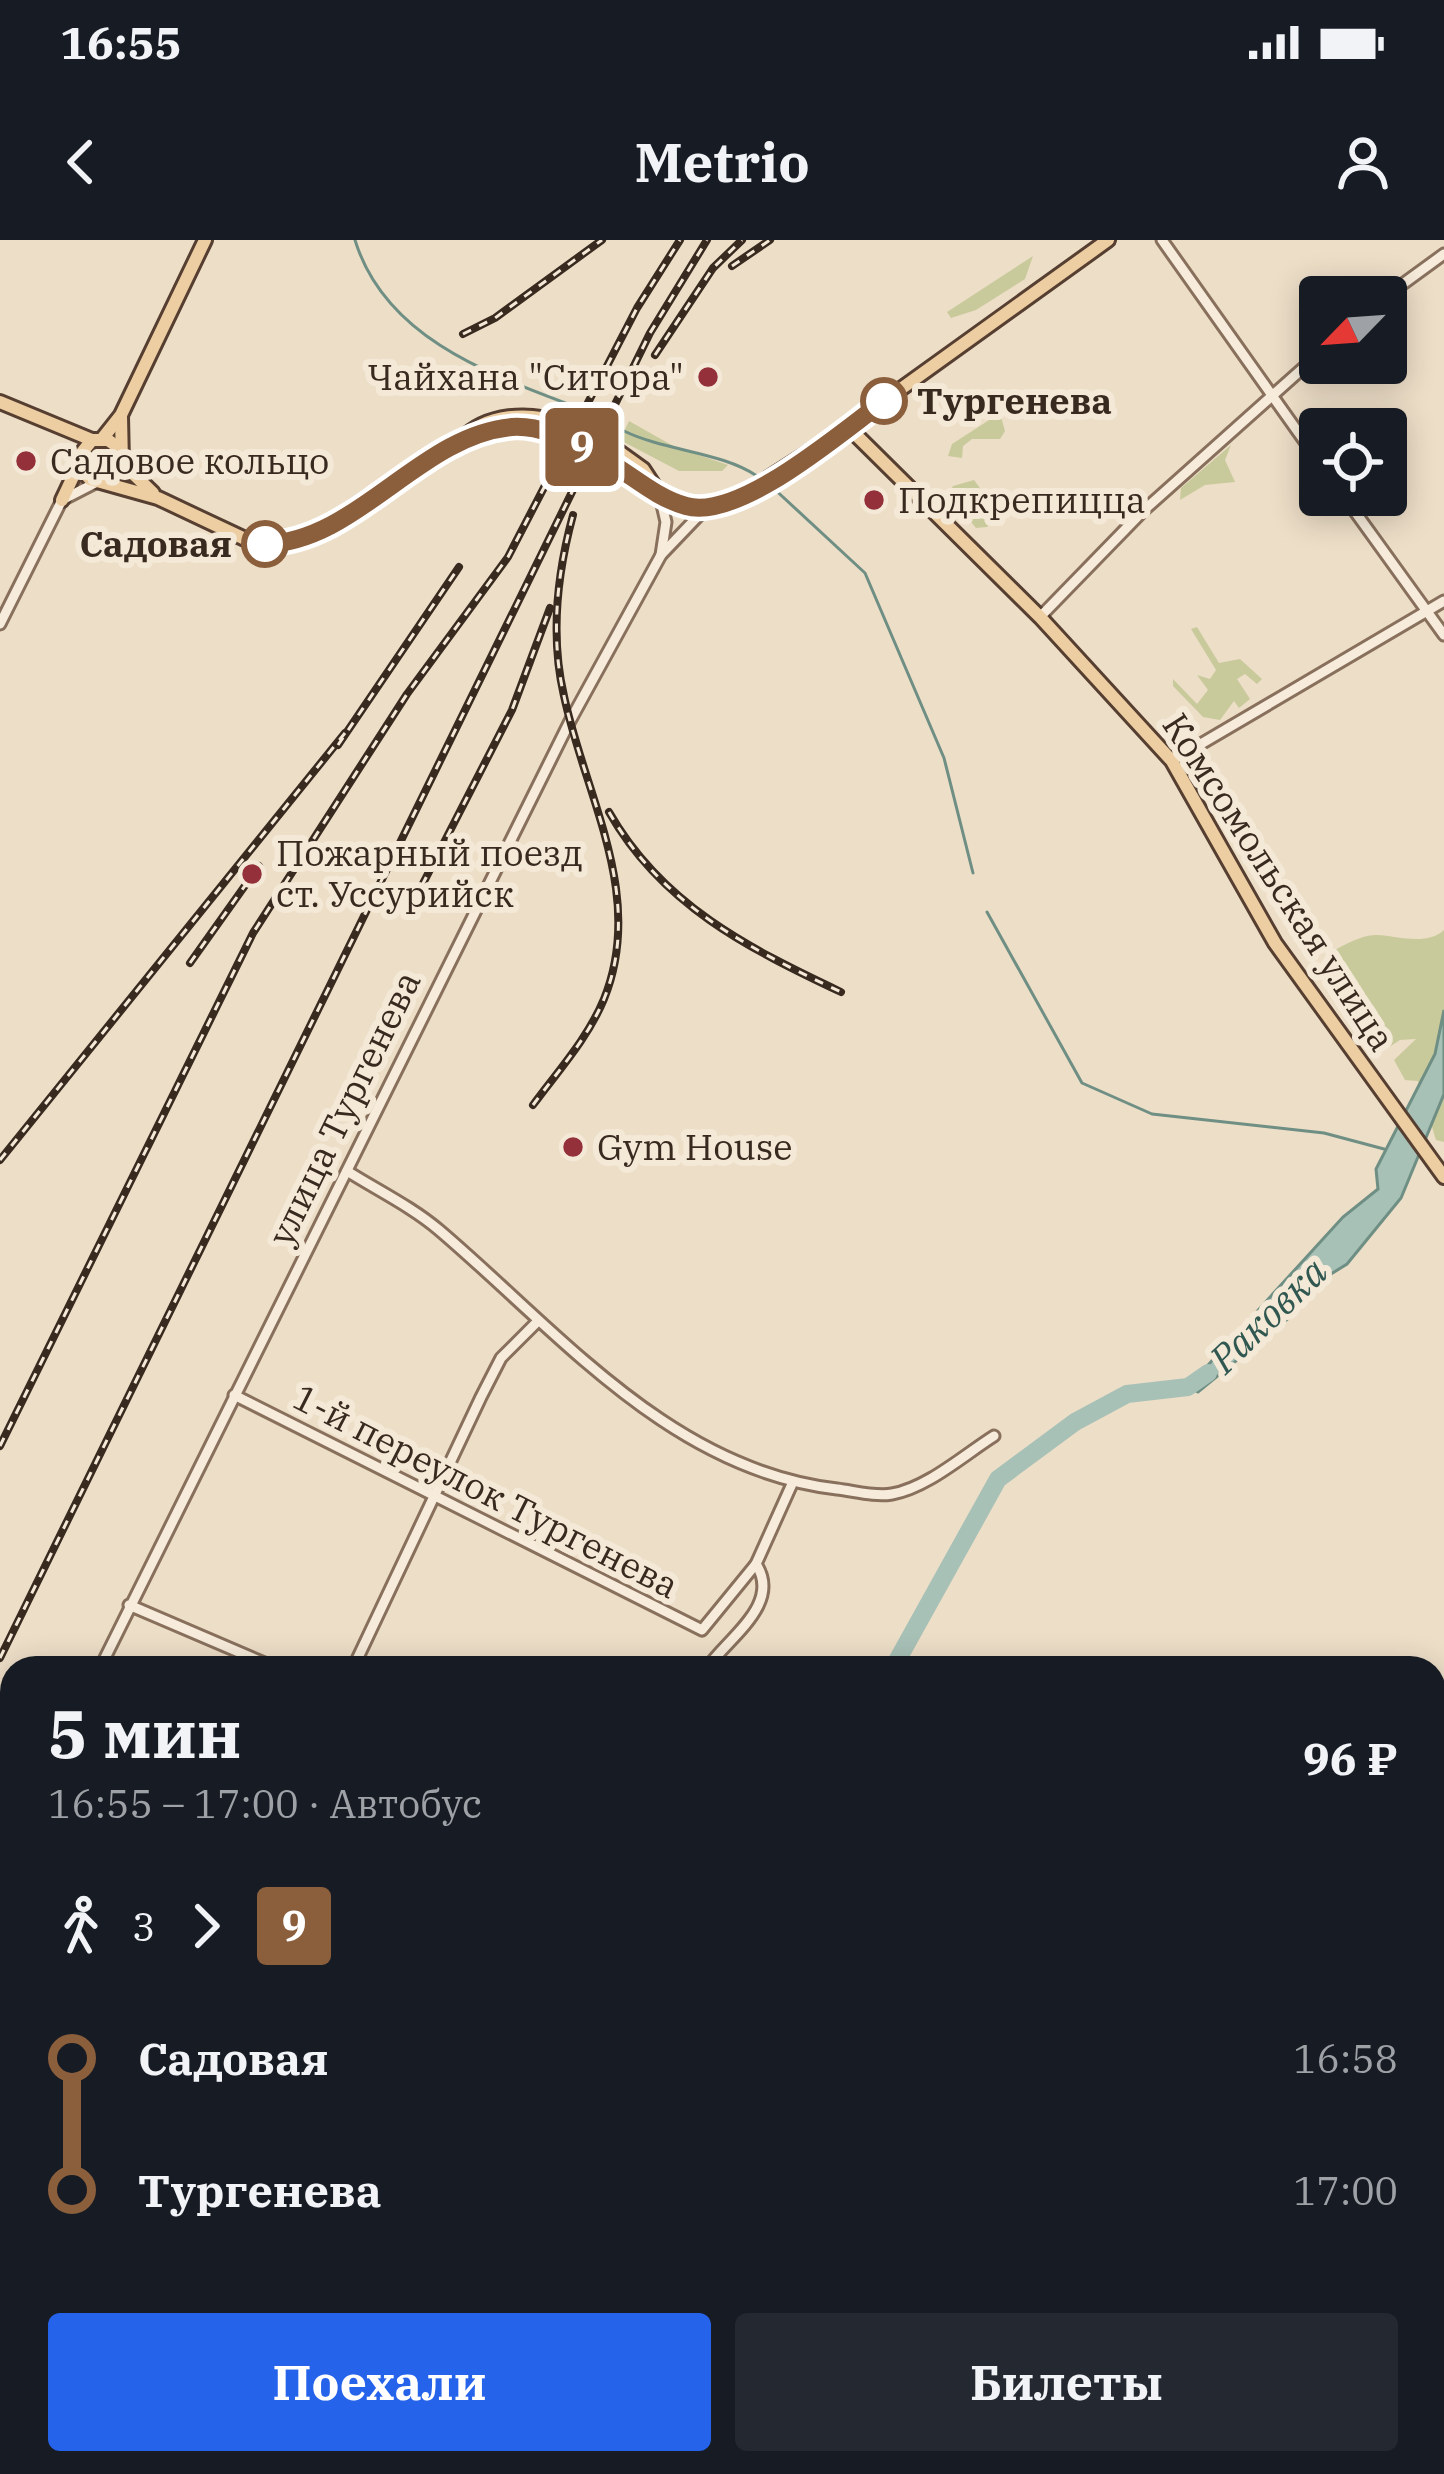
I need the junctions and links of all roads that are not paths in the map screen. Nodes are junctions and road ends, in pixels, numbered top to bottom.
1 (205, 240) edge
2 (1108, 240) edge
3 (1162, 240) edge
4 (1444, 254) edge
5 (1407, 281) edge
6 (1299, 372) edge
7 (1272, 396) junction
8 (0, 402) edge
9 (121, 415) junction
10 (848, 427) junction
11 (56, 428) junction
12 (560, 429) tunnel mouth
13 (1299, 434) edge
14 (97, 439) junction
15 (120, 455) junction
16 (613, 456) tunnel mouth
17 (80, 459) junction
18 (102, 481) junction
19 (659, 495) junction
20 (158, 498) junction
21 (62, 500) junction
22 (704, 510) junction
23 (1358, 516) edge
24 (661, 555) junction
25 (1444, 601) edge
26 (1427, 611) junction
27 (1040, 617) junction
28 (0, 624) edge
29 (1444, 635) edge
30 (1172, 761) junction
31 (347, 1171) junction
32 (1444, 1178) edge
33 (536, 1323) junction
34 (234, 1395) junction
35 (994, 1436) dead end
36 (792, 1484) junction
37 (436, 1493) junction
38 (756, 1564) junction
39 (129, 1605) junction
40 (106, 1656) edge
41 (248, 1656) edge
42 (359, 1656) edge
43 (717, 1656) edge

1 - 9 main road
2 - 10 main road
3 - 7 street
4 - 5 street
6 - 7 street
7 - 13 street
7 - 27 street
8 - 11 main road
9 - 14 main road
9 - 15 main road
10 - 22 main road
10 - 27 main road, Комсомольская улица
11 - 14 main road
11 - 17 main road
12 - 20 main road
14 - 15 main road
14 - 17 main road
15 - 18 main road
15 - 20 main road
16 - 19 main road
17 - 18 main road
17 - 21 main road
18 - 20 main road
18 - 21 street
19 - 22 main road
19 - 24 street
21 - 28 street
22 - 24 street, улица Тургенева
23 - 26 street
24 - 31 street, улица Тургенева
25 - 26 street
26 - 29 street
26 - 30 street
27 - 30 main road, Комсомольская улица
30 - 32 main road, Комсомольская улица
31 - 33 street
31 - 34 street, улица Тургенева
33 - 36 street
33 - 37 street
34 - 37 street, 1-й переулок Тургенева
34 - 39 street, улица Тургенева
35 - 36 street
36 - 38 street
37 - 38 street, 1-й переулок Тургенева
37 - 42 street
38 - 43 street
39 - 40 street, улица Тургенева
39 - 41 street

